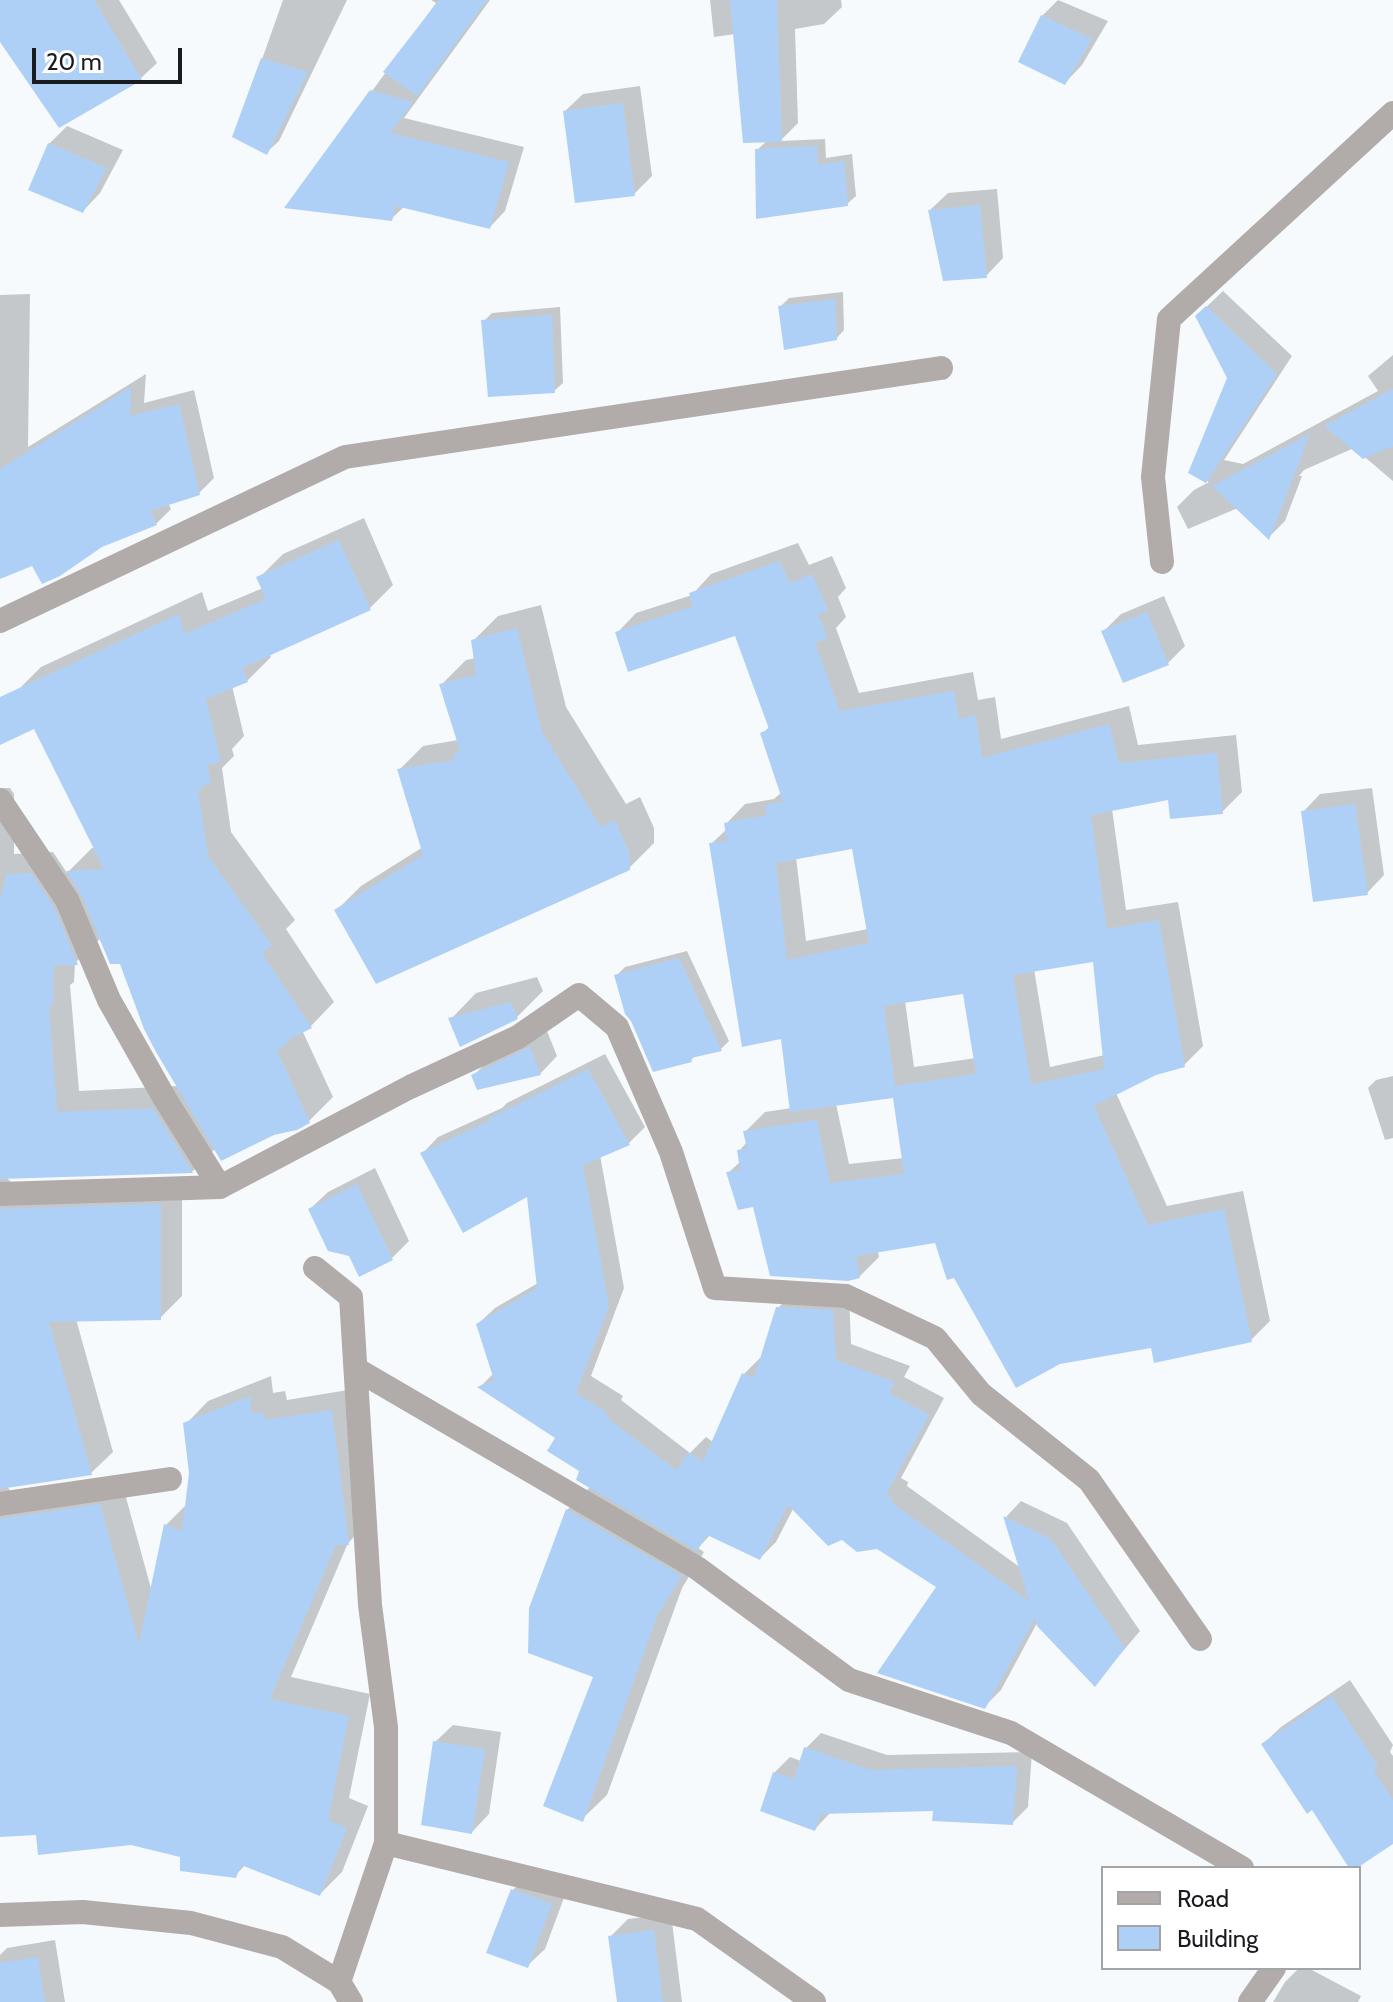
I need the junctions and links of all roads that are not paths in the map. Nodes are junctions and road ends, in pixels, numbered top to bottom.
1 (1393, 113) edge
2 (941, 368) dead end
3 (1162, 562) dead end
4 (0, 621) edge
5 (0, 800) edge
6 (220, 1187) junction
7 (0, 1194) edge
8 (315, 1268) dead end
9 (356, 1369) junction
10 (170, 1479) dead end
11 (0, 1504) edge
12 (1200, 1639) dead end
13 (386, 1843) junction
14 (1239, 1866) edge
15 (0, 1915) edge
16 (1273, 1970) edge
17 (345, 1992) edge
18 (814, 2002) edge
19 (1250, 2002) edge

1 - 3 street
2 - 4 street
5 - 6 street
6 - 7 street
6 - 12 street
8 - 9 street
9 - 13 street
9 - 14 street
10 - 11 street
13 - 17 street
13 - 18 street
15 - 17 street
16 - 19 street

